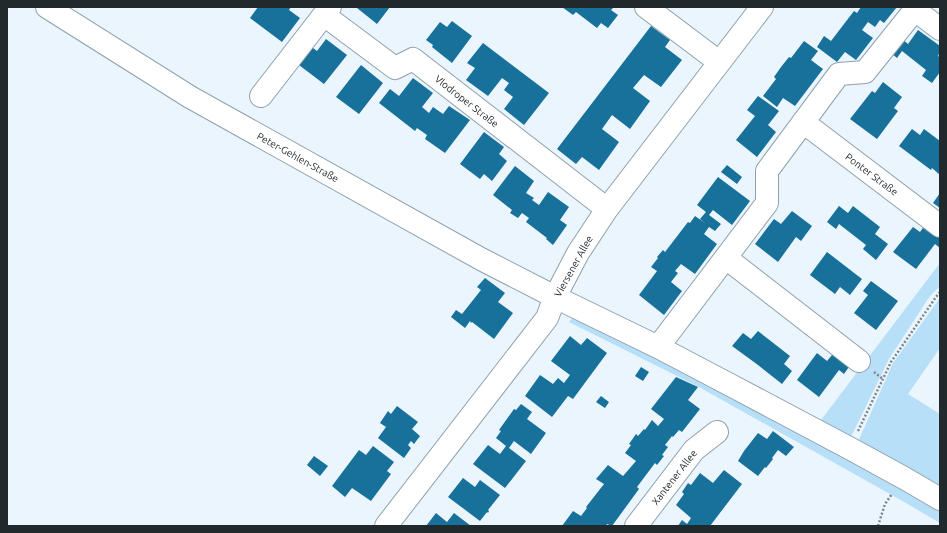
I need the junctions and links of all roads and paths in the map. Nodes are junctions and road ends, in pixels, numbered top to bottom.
1 (47, 7) edge
2 (646, 7) edge
3 (762, 7) edge
4 (916, 8) edge
5 (327, 11) edge
6 (940, 28) edge
7 (719, 62) junction
8 (261, 96) dead end
9 (803, 122) junction
10 (606, 209) junction
11 (940, 226) edge
12 (726, 258) junction
13 (940, 292) edge
14 (555, 297) junction
15 (658, 347) junction
16 (858, 361) dead end
17 (717, 432) dead end
18 (851, 449) junction
19 (904, 478) junction
20 (940, 499) edge
21 (386, 526) edge
22 (636, 526) edge
23 (878, 526) edge

1 - 14 street, Peter-Gehlen-Straße
2 - 7 street
3 - 7 street, Viersener Allee
4 - 6 street
4 - 9 street
5 - 8 street, Vlodroper Straße
5 - 10 street, Vlodroper Straße
7 - 10 street, Viersener Allee
9 - 11 street, Ponter Straße
9 - 12 street
10 - 14 street, Viersener Allee
12 - 15 street
12 - 16 street
13 - 18 path
14 - 15 street, Peter-Gehlen-Straße
14 - 21 street, Viersener Allee
15 - 18 street, Peter-Gehlen-Straße
17 - 22 street, Xantener Allee
18 - 19 street, Peter-Gehlen-Straße
19 - 20 street, Peter-Gehlen-Straße
19 - 23 path

